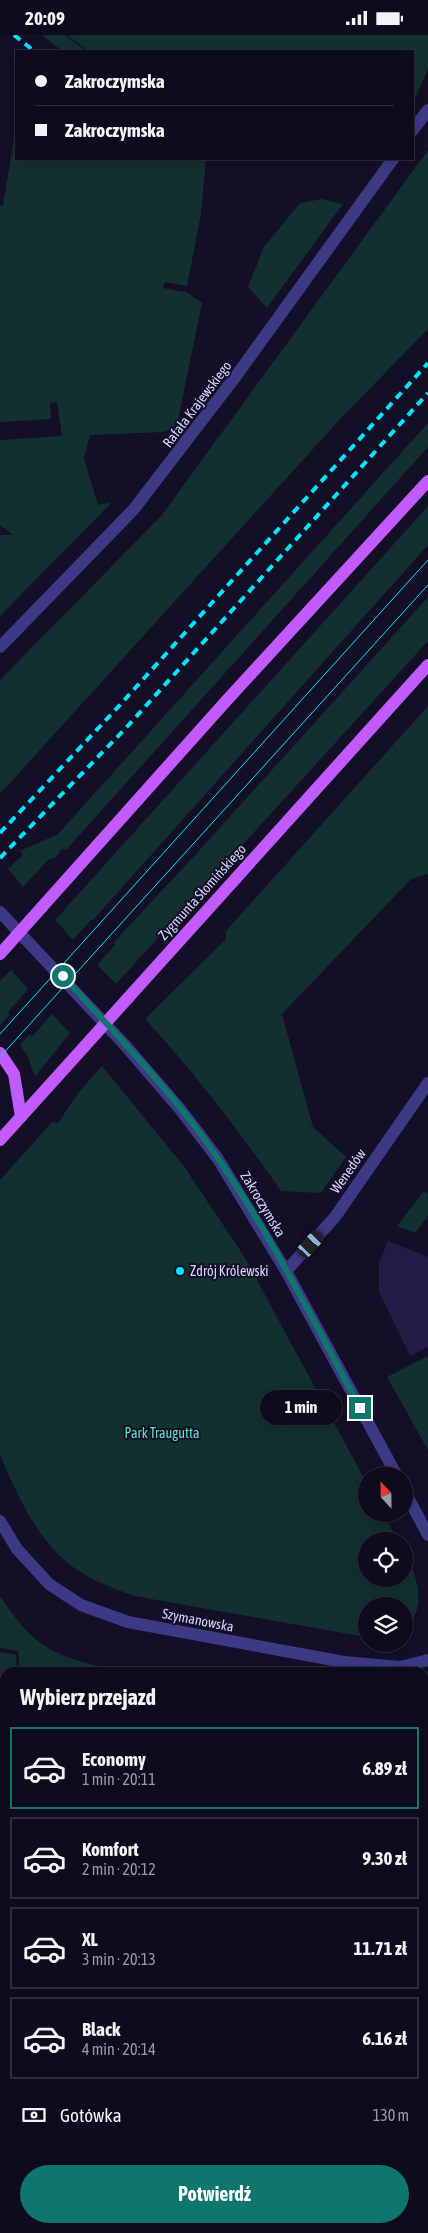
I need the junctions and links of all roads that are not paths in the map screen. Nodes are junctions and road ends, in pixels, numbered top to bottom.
1 (428, 110) edge
2 (414, 128) edge
3 (392, 160) edge
4 (428, 481) edge
5 (0, 647) edge
6 (428, 665) edge
7 (0, 912) edge
8 (0, 954) edge
9 (0, 1053) edge
10 (428, 1083) edge
11 (21, 1117) junction
12 (0, 1140) edge
13 (286, 1271) junction
14 (392, 1467) edge
15 (413, 1507) edge
16 (0, 1521) edge
17 (428, 1535) edge
18 (428, 1661) edge

1 - 2 street
3 - 5 street, Rafała Krajewskiego
4 - 8 main road, bridge
6 - 11 main road, Zygmunta Słomińskiego, bridge
7 - 13 street, Zakroczymska
9 - 11 main road
10 - 13 street, Wenedów
11 - 12 main road, Zygmunta Słomińskiego
13 - 14 street, Zakroczymska
15 - 17 street
16 - 18 street, Szymanowska

